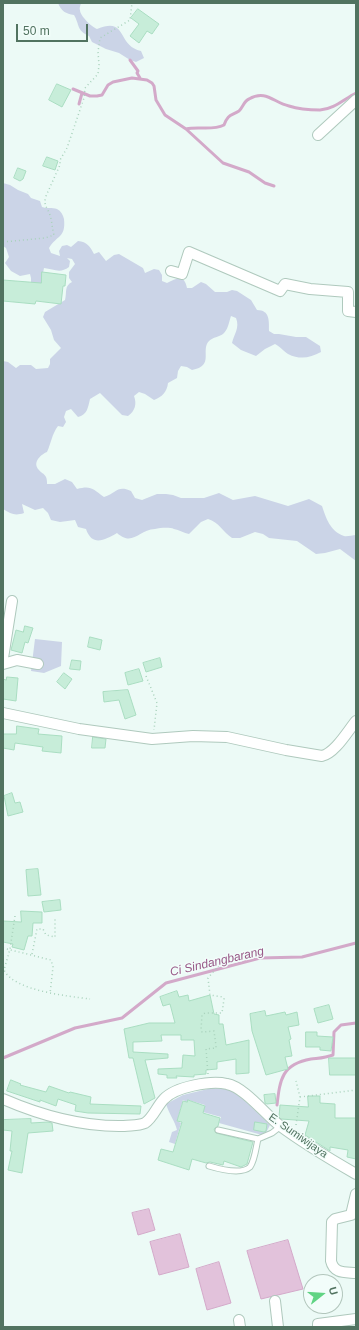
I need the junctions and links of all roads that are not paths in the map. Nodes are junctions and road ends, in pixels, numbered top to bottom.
1 (356, 100) edge
2 (318, 135) dead end
3 (171, 271) dead end
4 (356, 312) edge
5 (12, 601) dead end
6 (3, 658) edge
7 (3, 664) edge
8 (38, 664) dead end
9 (3, 713) edge
10 (356, 721) edge
11 (3, 1099) edge
12 (281, 1126) junction
13 (218, 1130) dead end
14 (258, 1139) junction
15 (209, 1166) dead end
16 (356, 1174) edge
17 (356, 1194) edge
18 (356, 1273) edge
19 (275, 1301) dead end
20 (356, 1319) edge
21 (278, 1327) edge
22 (318, 1327) edge

1 - 2 street
3 - 4 street
5 - 6 street
7 - 8 street
9 - 10 street
11 - 12 street, E. Sumiwijaya
12 - 14 lane
12 - 16 street, E. Sumiwijaya
13 - 14 lane
14 - 15 lane
17 - 18 street
19 - 21 street
20 - 22 street

